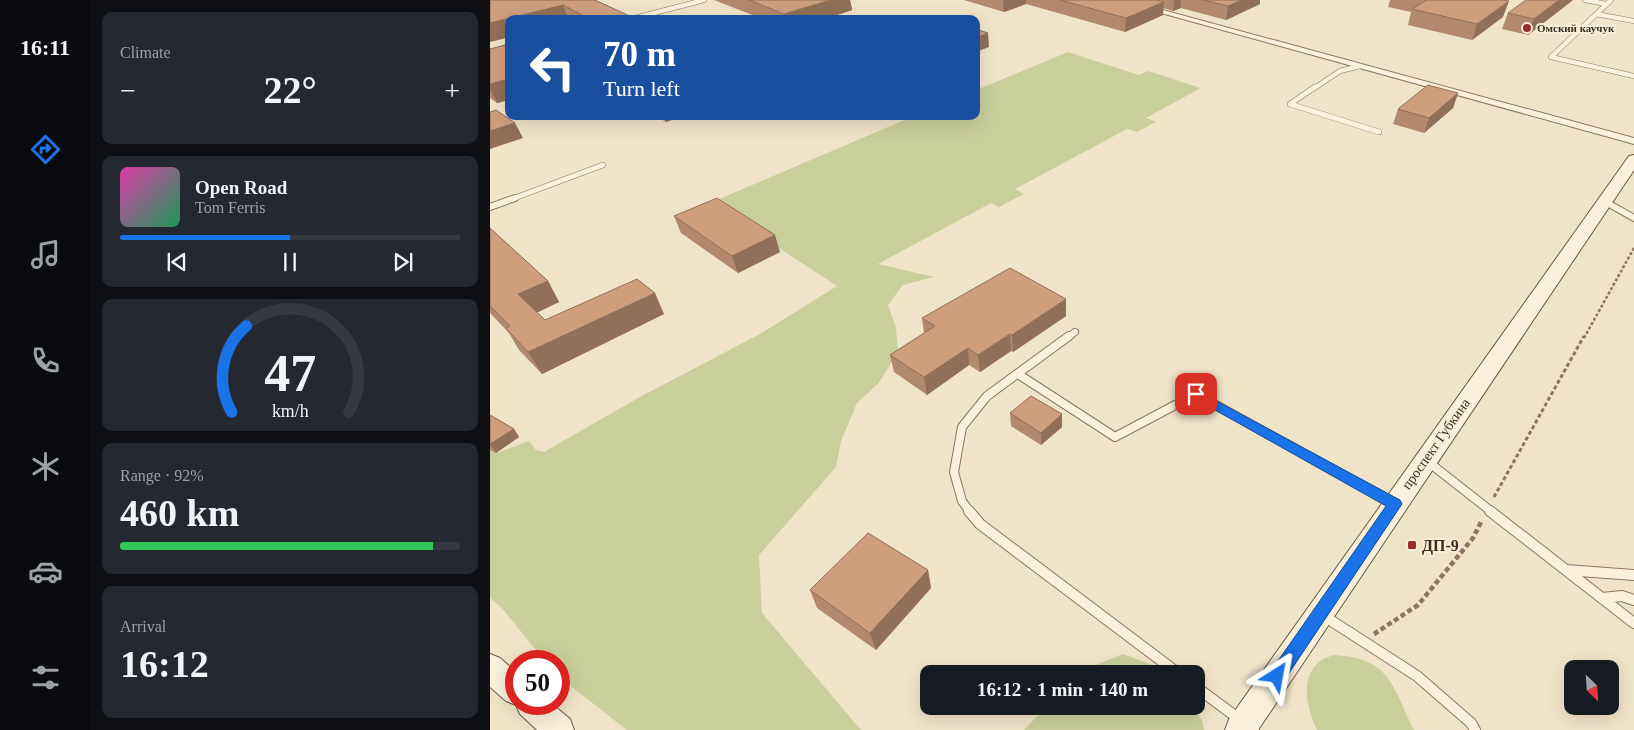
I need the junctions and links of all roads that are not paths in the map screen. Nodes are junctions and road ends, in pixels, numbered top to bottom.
1 (704, 0) edge
2 (1118, 0) edge
3 (1585, 0) edge
4 (1611, 0) edge
5 (1606, 4) junction
6 (1596, 14) junction
7 (647, 15) edge
8 (1634, 21) edge
9 (1360, 66) junction
10 (1634, 76) edge
11 (1379, 132) dead end
12 (1634, 141) edge
13 (1634, 159) edge
14 (604, 165) dead end
15 (1604, 201) junction
16 (490, 207) edge
17 (1634, 218) edge
18 (1075, 332) dead end
19 (1018, 374) junction
20 (1425, 460) junction
21 (1395, 504) junction
22 (1566, 570) junction
23 (1634, 575) edge
24 (1602, 598) junction
25 (1634, 600) edge
26 (1320, 614) junction
27 (1634, 622) edge
28 (1167, 665) edge
29 (490, 668) edge
30 (505, 681) edge
31 (1205, 694) edge
32 (542, 715) edge
33 (1246, 728) edge
34 (559, 730) edge
35 (1475, 730) edge

1 - 7 lane
2 - 9 street
3 - 5 lane
4 - 5 lane
5 - 6 lane
6 - 8 lane
6 - 10 lane
9 - 11 lane
9 - 12 street
13 - 15 main road, проспект Губкина
14 - 16 lane
15 - 17 lane
15 - 20 main road, проспект Губкина
18 - 19 lane
19 - 21 lane
19 - 28 lane
20 - 21 main road, проспект Губкина
20 - 22 lane
21 - 26 main road, проспект Губкина
22 - 23 lane
22 - 24 lane
24 - 25 lane
24 - 27 lane
26 - 33 main road, проспект Губкина
26 - 35 lane
29 - 30 main road
31 - 33 lane
32 - 34 main road

